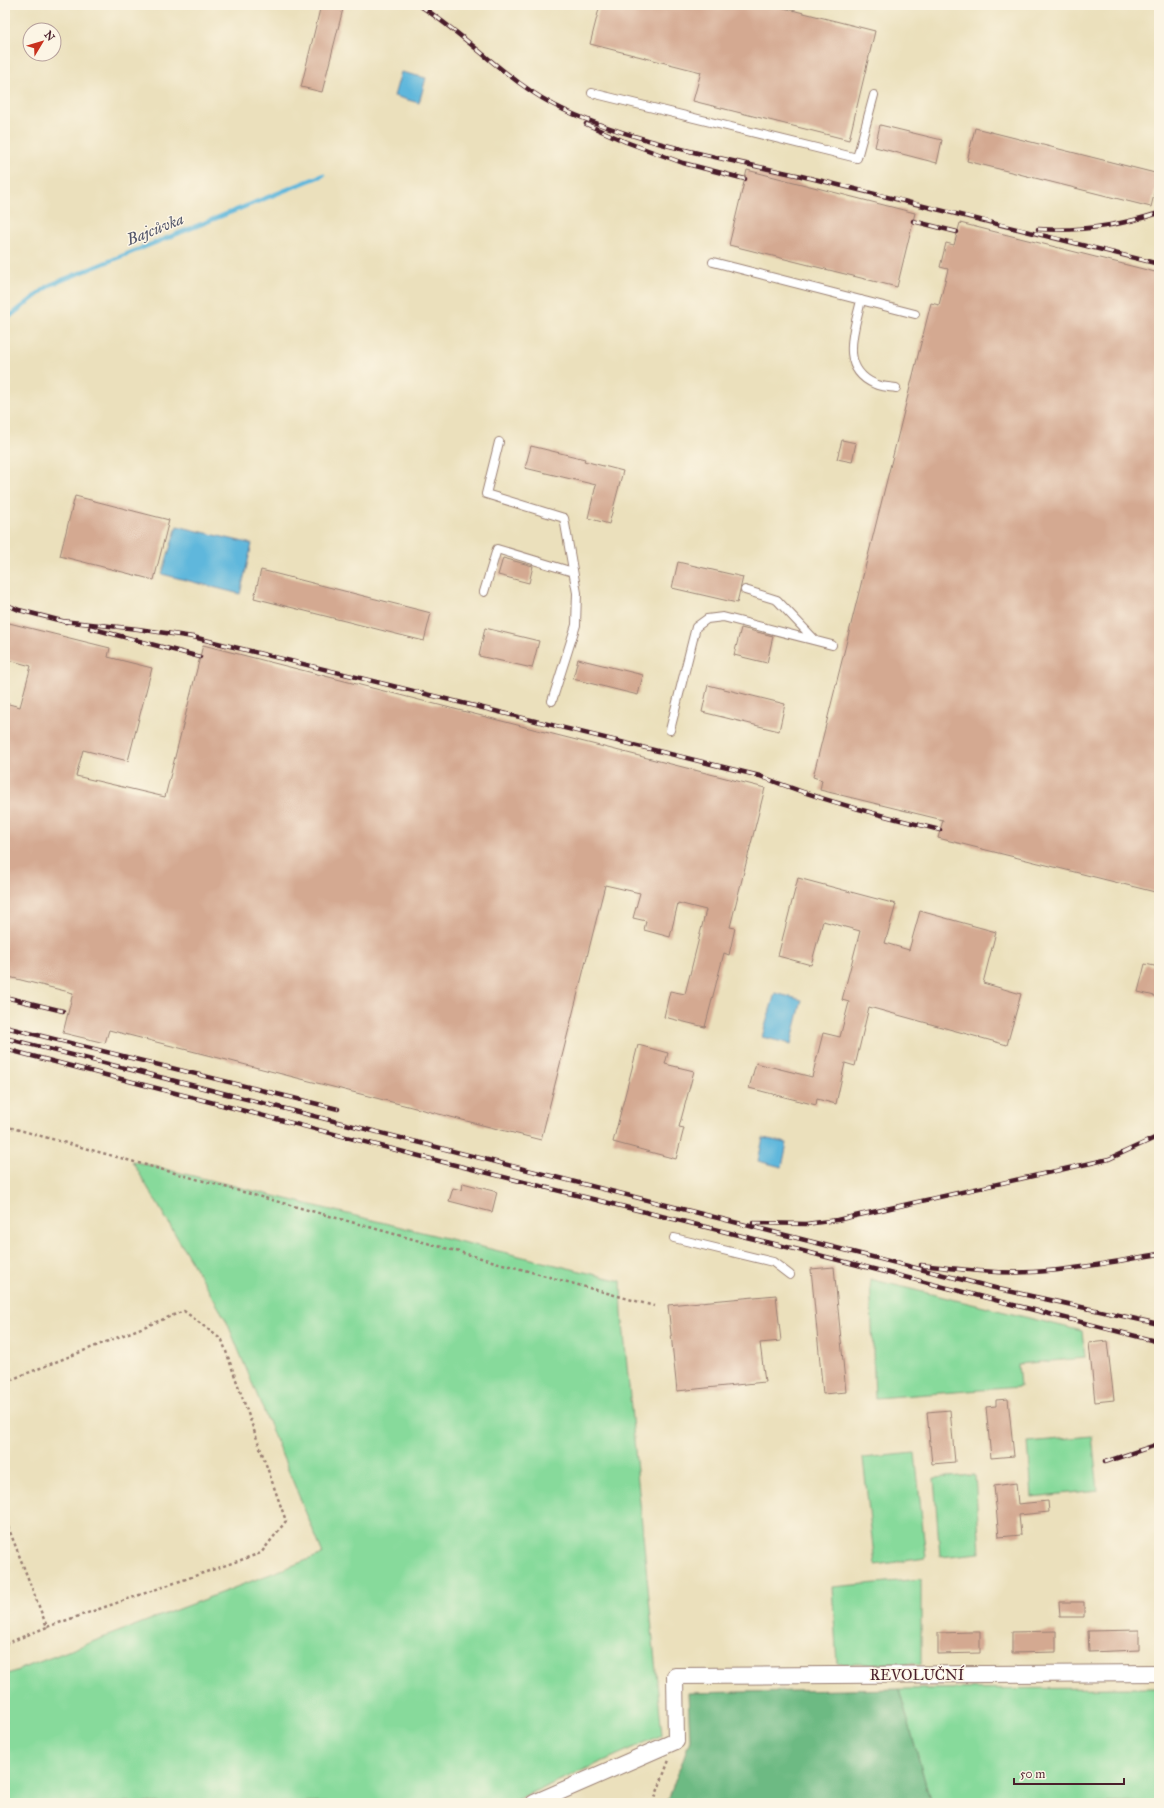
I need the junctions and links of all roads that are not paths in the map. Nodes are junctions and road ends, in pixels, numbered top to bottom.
1 (592, 93) dead end
2 (874, 95) dead end
3 (713, 262) dead end
4 (861, 300) junction
5 (915, 314) dead end
6 (896, 388) dead end
7 (499, 442) dead end
8 (573, 572) junction
9 (745, 590) dead end
10 (484, 592) dead end
11 (815, 641) junction
12 (832, 645) dead end
13 (552, 701) dead end
14 (670, 730) dead end
15 (674, 1238) dead end
16 (790, 1275) dead end
17 (1159, 1674) edge
18 (534, 1803) edge

1 - 2 lane
3 - 4 lane
4 - 5 lane
4 - 6 lane
7 - 8 lane
8 - 10 lane
8 - 13 lane
9 - 11 lane
11 - 12 lane
11 - 14 lane
15 - 16 lane
17 - 18 street, REVOLUČNÍ

